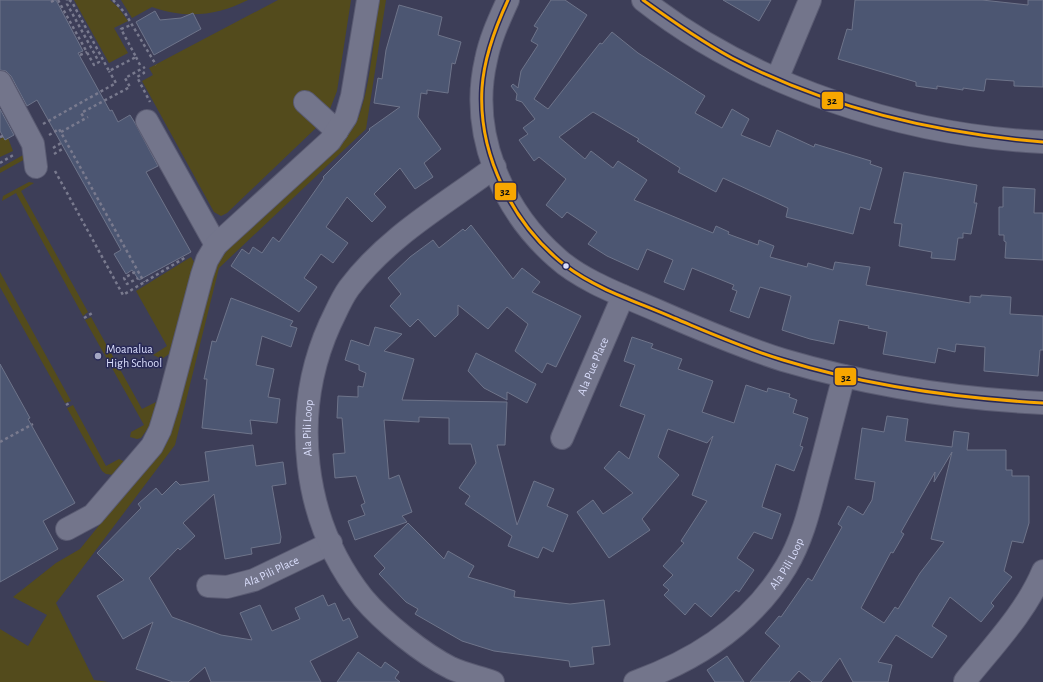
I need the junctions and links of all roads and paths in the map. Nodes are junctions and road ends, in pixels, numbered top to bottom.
1 (58, 0) edge
2 (68, 0) edge
3 (113, 0) edge
4 (368, 0) edge
5 (508, 0) edge
6 (643, 0) edge
7 (810, 0) edge
8 (132, 25) junction
9 (87, 52) junction
10 (80, 55) dead end
11 (136, 57) junction
12 (156, 65) dead end
13 (141, 67) dead end
14 (145, 67) dead end
15 (109, 71) junction
16 (143, 72) dead end
17 (777, 79) junction
18 (0, 82) edge
19 (305, 102) dead end
20 (149, 112) joint
21 (83, 116) dead end
22 (88, 117) dead end
23 (337, 131) junction
24 (61, 132) junction
25 (35, 135) junction
26 (1043, 142) edge
27 (61, 143) dead end
28 (64, 148) dead end
29 (0, 163) edge
30 (45, 167) joint
31 (495, 167) junction
32 (216, 245) junction
33 (190, 256) dead end
34 (135, 272) dead end
35 (138, 278) dead end
36 (144, 282) junction
37 (623, 296) junction
38 (94, 312) dead end
39 (84, 318) dead end
40 (844, 376) junction
41 (72, 402) dead end
42 (1043, 403) edge
43 (66, 405) dead end
44 (33, 424) dead end
45 (562, 438) dead end
46 (0, 442) edge
47 (67, 529) dead end
48 (331, 543) junction
49 (1043, 571) edge
50 (208, 586) dead end
51 (450, 675) edge
52 (965, 681) dead end
53 (493, 682) edge
54 (635, 682) edge

1 - 9 path
2 - 9 path
2 - 15 path
3 - 8 path
4 - 23 street
5 - 31 street
6 - 17 street
7 - 17 street
8 - 11 path
8 - 12 path
9 - 10 path
11 - 13 path
11 - 15 path
14 - 21 path
15 - 25 path
16 - 20 path
17 - 26 street
18 - 25 street
19 - 23 street
20 - 32 street
22 - 24 path
23 - 32 street
24 - 25 path
24 - 36 path
25 - 29 path
25 - 30 street
27 - 28 path
30 - 36 path
31 - 37 street
31 - 48 street, Ala Pili Loop
32 - 47 street
33 - 36 path
34 - 35 path
37 - 40 street
37 - 45 street, Ala Pue Place
38 - 39 path
40 - 42 street
40 - 54 street, Ala Pili Loop
41 - 43 path
44 - 46 path
48 - 50 street, Ala Pili Place
48 - 51 street, Ala Pili Loop
49 - 52 street
51 - 53 street, Ala Pili Loop

